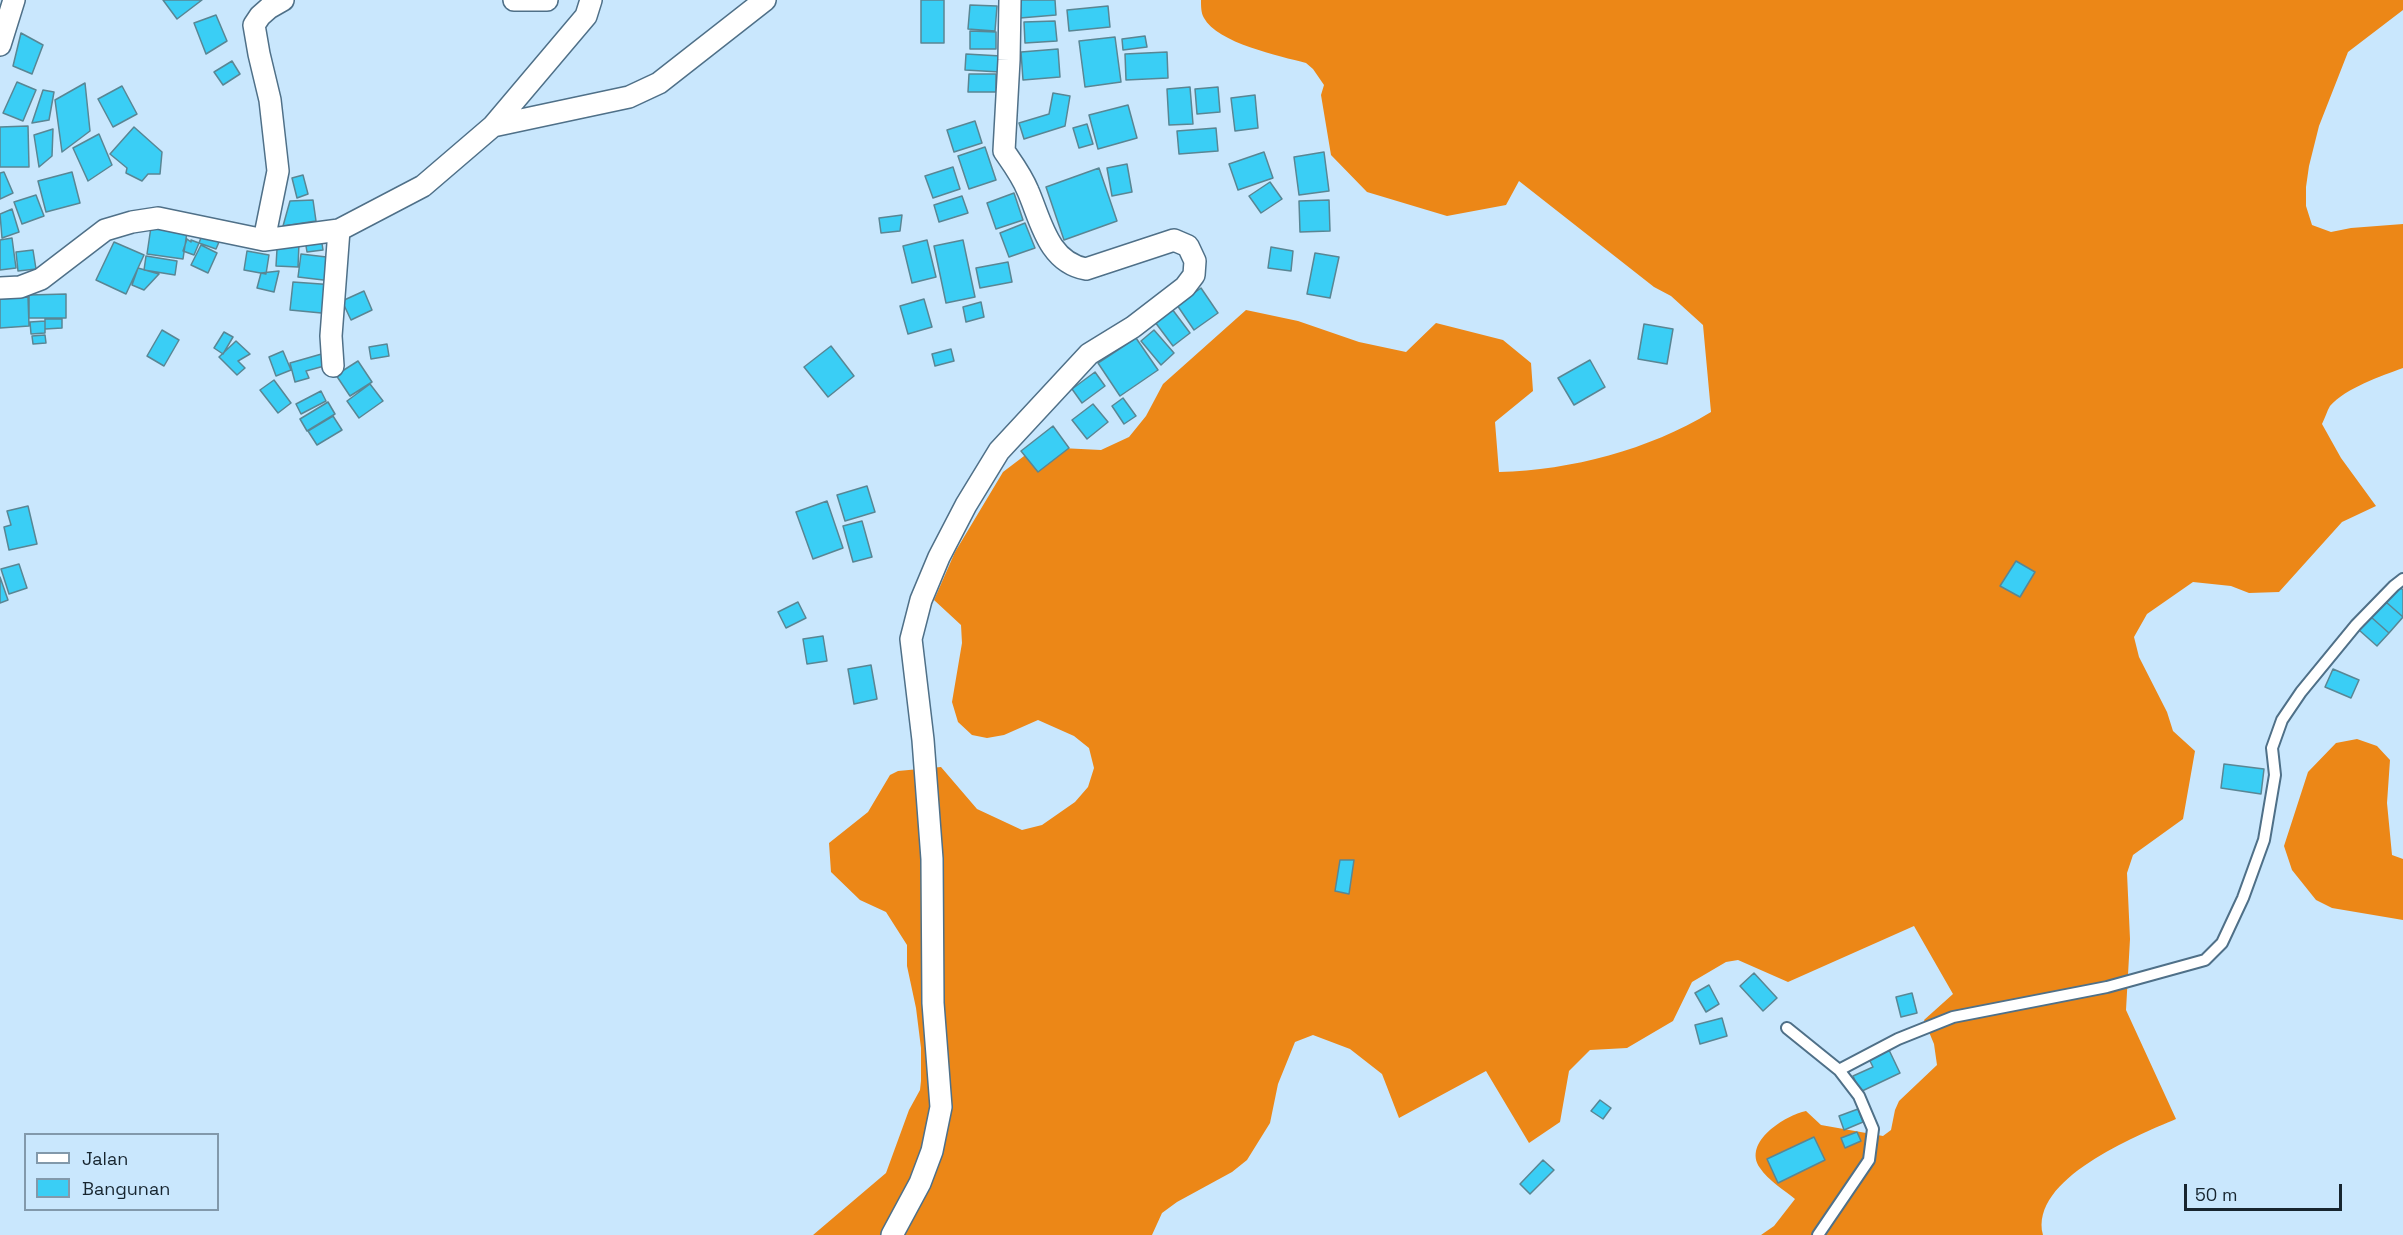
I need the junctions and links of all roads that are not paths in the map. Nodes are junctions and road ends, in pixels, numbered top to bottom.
1 (14, 0) edge
2 (283, 0) edge
3 (514, 0) edge
4 (547, 0) edge
5 (591, 0) edge
6 (765, 0) edge
7 (1010, 0) edge
8 (0, 45) edge
9 (493, 126) junction
10 (339, 230) junction
11 (264, 240) junction
12 (0, 288) edge
13 (333, 366) dead end
14 (2403, 579) edge
15 (1787, 1028) dead end
16 (1839, 1070) junction
17 (892, 1235) edge
18 (1818, 1235) edge

1 - 8 street
2 - 11 street
3 - 4 street
5 - 9 street
6 - 9 street
7 - 17 street
9 - 10 street
10 - 11 street
10 - 13 street
11 - 12 street
14 - 16 lane
15 - 16 lane
16 - 18 lane

